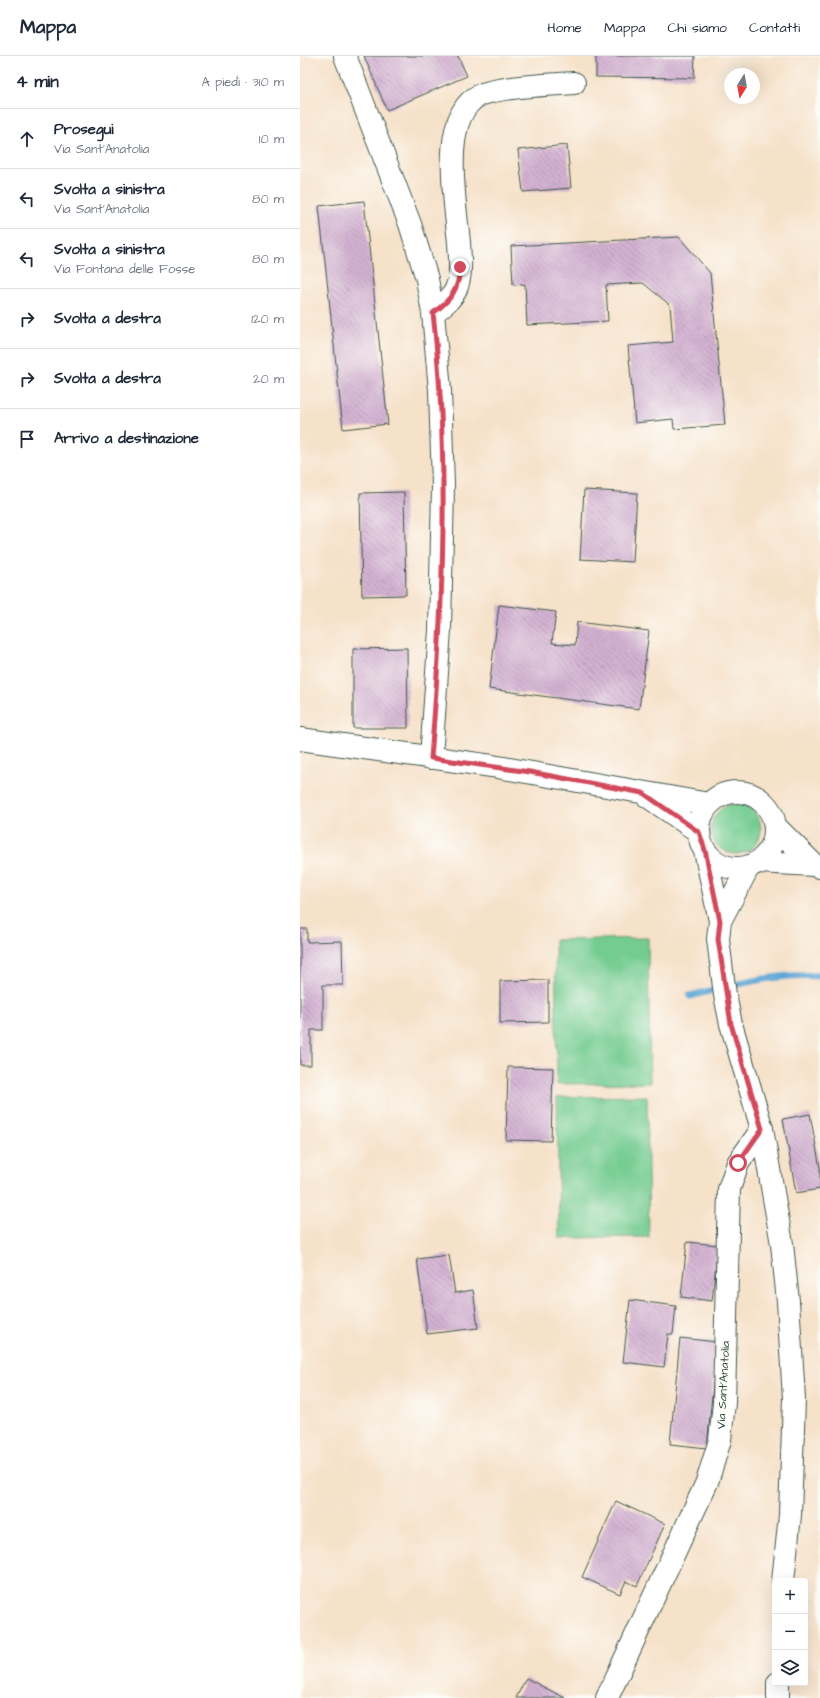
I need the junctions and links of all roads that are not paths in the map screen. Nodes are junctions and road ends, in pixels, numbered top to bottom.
1 (345, 56) edge
2 (574, 83) dead end
3 (433, 313) junction
4 (300, 739) edge
5 (431, 758) junction
6 (643, 793) junction
7 (708, 804) junction
8 (776, 827) junction
9 (702, 841) junction
10 (753, 864) junction
11 (817, 866) edge
12 (720, 921) junction
13 (762, 1129) junction
14 (784, 1578) edge
15 (778, 1686) edge
16 (607, 1698) edge
17 (778, 1698) edge

1 - 3 main road
2 - 3 main road
3 - 5 main road
4 - 5 main road
5 - 6 main road
6 - 7 main road
6 - 9 main road
7 - 8 main road
7 - 9 main road
8 - 10 main road
8 - 11 main road
9 - 10 main road
9 - 12 main road
10 - 11 main road
10 - 12 main road
12 - 13 main road
13 - 14 main road
13 - 16 main road, Via Sant'Anatolia
15 - 17 main road

